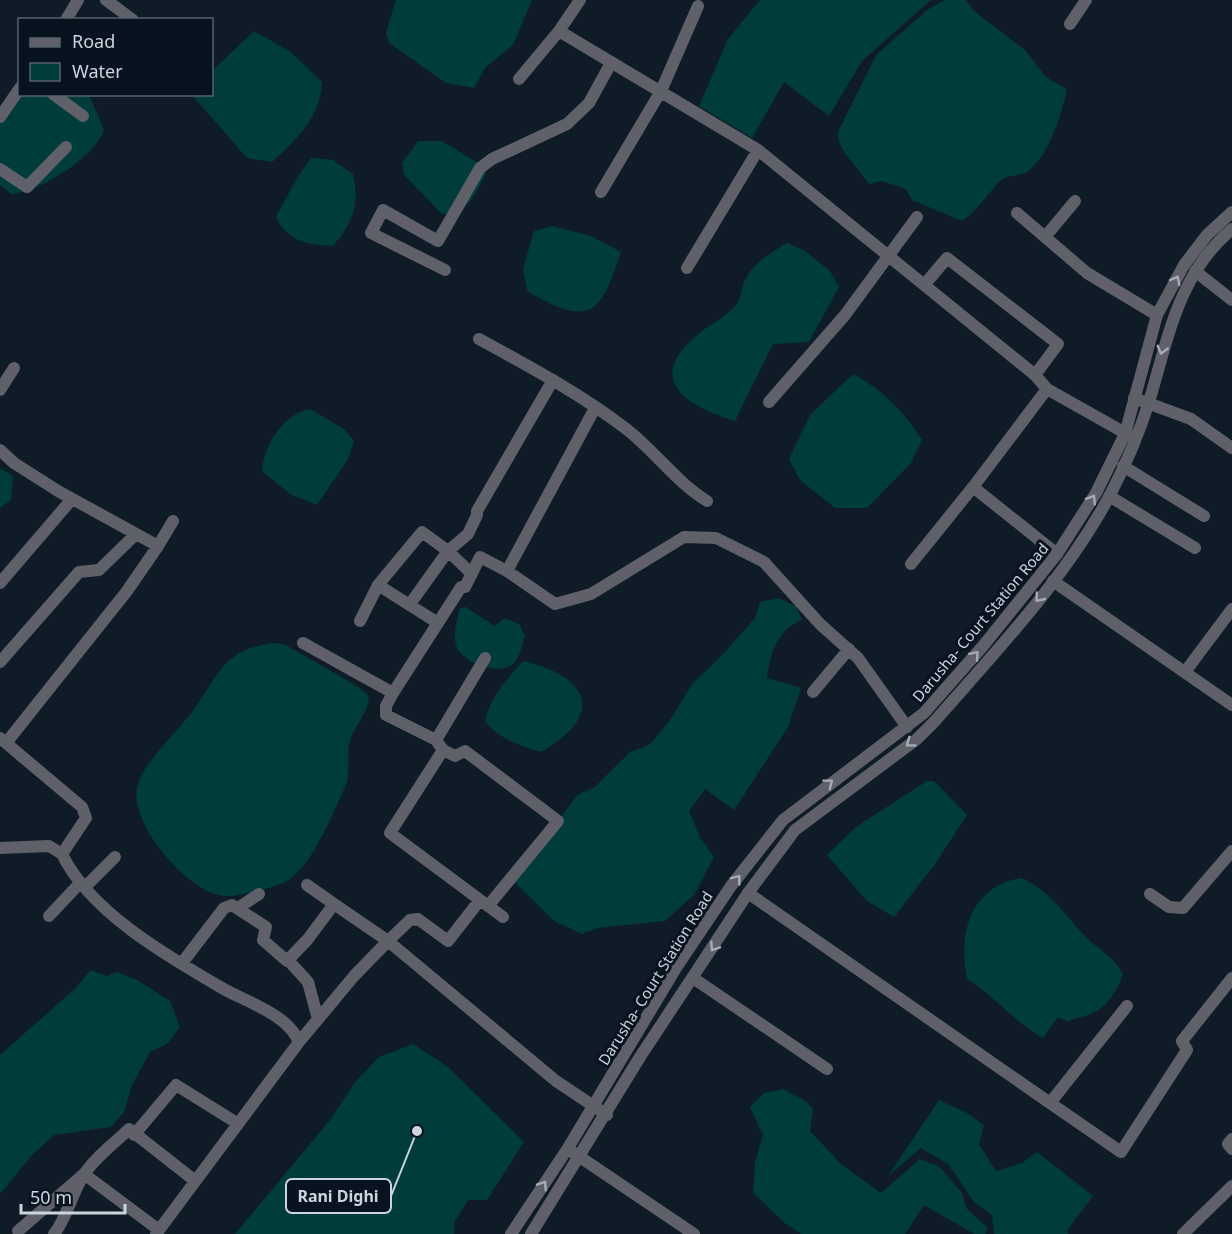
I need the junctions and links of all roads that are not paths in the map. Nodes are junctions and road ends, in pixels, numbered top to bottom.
1 (78, 0) edge
2 (106, 0) edge
3 (580, 0) edge
4 (1086, 0) edge
5 (698, 6) dead end
6 (67, 18) edge
7 (130, 18) edge
8 (1070, 24) dead end
9 (559, 31) junction
10 (611, 63) junction
11 (519, 79) dead end
12 (18, 91) edge
13 (661, 92) junction
14 (56, 96) edge
15 (84, 116) dead end
16 (0, 117) edge
17 (66, 147) dead end
18 (758, 150) junction
19 (0, 168) edge
20 (601, 192) dead end
21 (1075, 201) dead end
22 (1232, 212) edge
23 (1017, 213) dead end
24 (917, 217) dead end
25 (1232, 229) edge
26 (1045, 237) junction
27 (889, 256) junction
28 (687, 268) dead end
29 (445, 270) dead end
30 (1195, 271) junction
31 (925, 284) junction
32 (1232, 300) edge
33 (1158, 315) junction
34 (479, 339) dead end
35 (14, 368) dead end
36 (1035, 375) junction
37 (554, 380) junction
38 (1047, 389) junction
39 (0, 390) edge
40 (1134, 399) junction
41 (769, 402) dead end
42 (1149, 402) junction
43 (595, 408) junction
44 (1130, 436) junction
45 (1232, 448) edge
46 (0, 450) edge
47 (1124, 466) junction
48 (973, 487) junction
49 (1109, 496) junction
50 (72, 499) junction
51 (707, 501) dead end
52 (1204, 516) dead end
53 (173, 521) dead end
54 (136, 534) junction
55 (158, 546) junction
56 (1195, 548) dead end
57 (448, 551) junction
58 (1057, 554) junction
59 (911, 564) dead end
60 (507, 571) junction
61 (472, 574) junction
62 (1053, 581) junction
63 (0, 583) edge
64 (378, 585) junction
65 (410, 604) junction
66 (1232, 609) edge
67 (360, 621) dead end
68 (438, 623) junction
69 (303, 643) dead end
70 (849, 649) junction
71 (485, 658) dead end
72 (0, 663) edge
73 (1185, 672) junction
74 (813, 692) dead end
75 (393, 693) junction
76 (1230, 701) edge
77 (907, 727) junction
78 (3, 740) edge
79 (439, 745) junction
80 (0, 848) edge
81 (1232, 851) edge
82 (62, 854) junction
83 (115, 856) dead end
84 (82, 885) junction
85 (308, 885) dead end
86 (748, 893) junction
87 (259, 894) dead end
88 (1150, 894) dead end
89 (484, 903) junction
90 (334, 904) junction
91 (238, 908) junction
92 (49, 916) dead end
93 (503, 918) dead end
94 (388, 941) junction
95 (288, 960) junction
96 (182, 963) junction
97 (693, 978) junction
98 (1232, 978) edge
99 (1127, 1006) dead end
100 (318, 1019) junction
101 (299, 1042) junction
102 (827, 1070) dead end
103 (1050, 1103) junction
104 (593, 1105) junction
105 (607, 1115) junction
106 (237, 1124) junction
107 (134, 1136) junction
108 (1232, 1139) edge
109 (568, 1149) junction
110 (1232, 1149) edge
111 (581, 1156) junction
112 (84, 1174) junction
113 (194, 1180) junction
114 (1232, 1186) edge
115 (158, 1232) edge
116 (19, 1233) edge
117 (54, 1234) edge
118 (511, 1234) edge
119 (531, 1234) edge
120 (694, 1234) edge
121 (1183, 1234) edge

1 - 6 street
2 - 7 street
3 - 9 street
4 - 8 street
5 - 13 street
9 - 10 street
9 - 11 street
10 - 13 street
10 - 29 street
12 - 16 street
13 - 18 street
13 - 20 street
14 - 15 street
17 - 19 street
18 - 27 street
18 - 28 street
21 - 26 street
33 -> 22 street, Darusha- Court Station Road
23 - 26 street
24 - 27 street
25 - 30 street, Darusha- Court Station Road
26 - 33 street
27 - 31 street
27 - 41 street
30 - 32 street
30 -> 42 street, Darusha- Court Station Road
31 - 36 street
31 - 36 street
33 - 40 street, Darusha- Court Station Road
34 - 37 street
35 - 39 street
36 - 38 street
37 - 43 street
37 - 57 street
38 - 44 street
38 - 48 street
40 - 42 street
40 - 44 street, Darusha- Court Station Road
42 - 44 street, Darusha- Court Station Road
42 - 45 street
43 - 51 street
43 - 60 street
44 - 47 street, Darusha- Court Station Road
58 -> 44 street, Darusha- Court Station Road
46 - 50 street
47 - 49 street, Darusha- Court Station Road
47 - 52 street
48 - 58 street
48 - 59 street
49 - 56 street
49 - 62 street, Darusha- Court Station Road
50 - 54 street
50 - 63 street
53 - 55 street
54 - 55 street
54 - 72 street
55 - 78 street
57 - 61 street
57 - 64 street
57 - 65 street
77 -> 58 street, Darusha- Court Station Road
60 - 61 street
60 - 70 street
61 - 68 street
62 - 73 street
62 -> 86 street, Darusha- Court Station Road
64 - 65 street
64 - 67 street
65 - 68 street
66 - 73 street
68 - 75 street
69 - 75 street
70 - 74 street
70 - 77 street
71 - 79 street
73 - 76 street
75 - 79 street
104 -> 77 street, Darusha- Court Station Road
78 - 82 street
79 - 89 street
79 - 89 street
80 - 82 street
81 - 88 street
82 - 84 street
83 - 84 street
84 - 92 street
84 - 96 street
85 - 90 street
86 -> 97 street, Darusha- Court Station Road
86 - 103 street
87 - 91 street
89 - 93 street
89 - 94 street
90 - 94 street
90 - 95 street
91 - 95 street
91 - 96 street
94 - 100 street
94 - 104 street
95 - 100 street
96 - 101 street
97 - 102 street
97 - 105 street, Darusha- Court Station Road
98 - 103 street
99 - 103 street
100 - 101 street
101 - 106 street
104 - 105 street
104 - 109 street, Darusha- Court Station Road
105 - 111 street, Darusha- Court Station Road
106 - 107 street
106 - 113 street
107 - 112 street
107 - 113 street
108 - 110 street
109 - 111 street
118 -> 109 street, Darusha- Court Station Road
111 - 119 street, Darusha- Court Station Road
111 - 120 street
112 - 115 street
112 - 116 street
112 - 117 street
113 - 115 street
114 - 121 street

